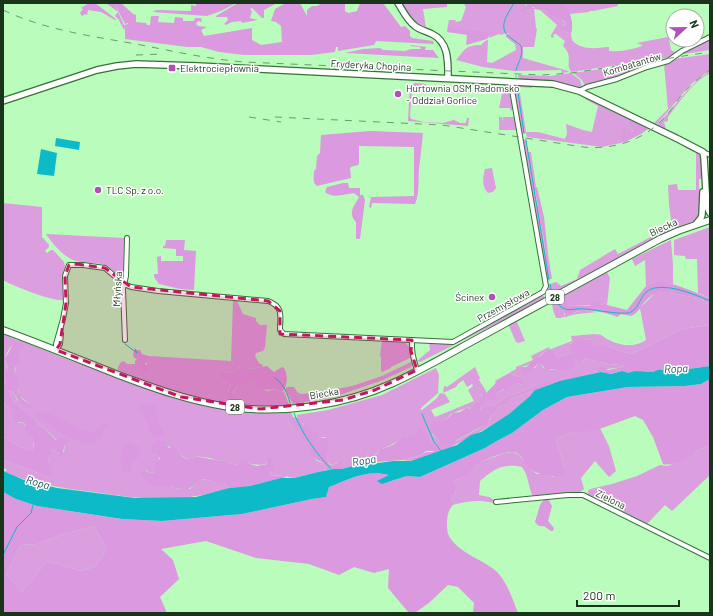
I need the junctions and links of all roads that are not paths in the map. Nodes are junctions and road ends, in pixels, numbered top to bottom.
1 (398, 3) edge
2 (710, 37) edge
3 (448, 78) junction
4 (511, 82) junction
5 (579, 91) junction
6 (3, 101) edge
7 (703, 152) junction
8 (710, 155) edge
9 (705, 178) junction
10 (707, 207) junction
11 (710, 213) edge
12 (702, 215) junction
13 (708, 222) edge
14 (696, 224) junction
15 (127, 238) dead end
16 (628, 258) junction
17 (124, 284) junction
18 (3, 330) edge
19 (125, 340) dead end
20 (412, 340) junction
21 (56, 350) junction
22 (417, 370) junction
23 (496, 502) dead end
24 (710, 558) edge

1 - 3 street
2 - 5 street, Kombatantów
3 - 4 street, Fryderyka Chopina
3 - 6 street, Fryderyka Chopina
4 - 5 street, Fryderyka Chopina
4 - 20 street, Przemysłowa
5 - 7 street, Fryderyka Chopina
7 - 8 street
7 - 9 street
9 - 10 street
9 - 12 street
10 - 11 street
10 - 13 street
12 - 13 street
12 - 14 street
13 - 14 main road, Biecka / 28
13 - 16 main road, Biecka / 28
14 - 16 main road, Biecka / 28
15 - 17 street, Młyńska
16 - 22 main road, Biecka / 28
17 - 19 street, Młyńska
17 - 20 street, Przemysłowa
17 - 21 street
18 - 21 main road, Biecka / 28
20 - 22 street
21 - 22 main road, Biecka / 28
23 - 24 street, Zielona

